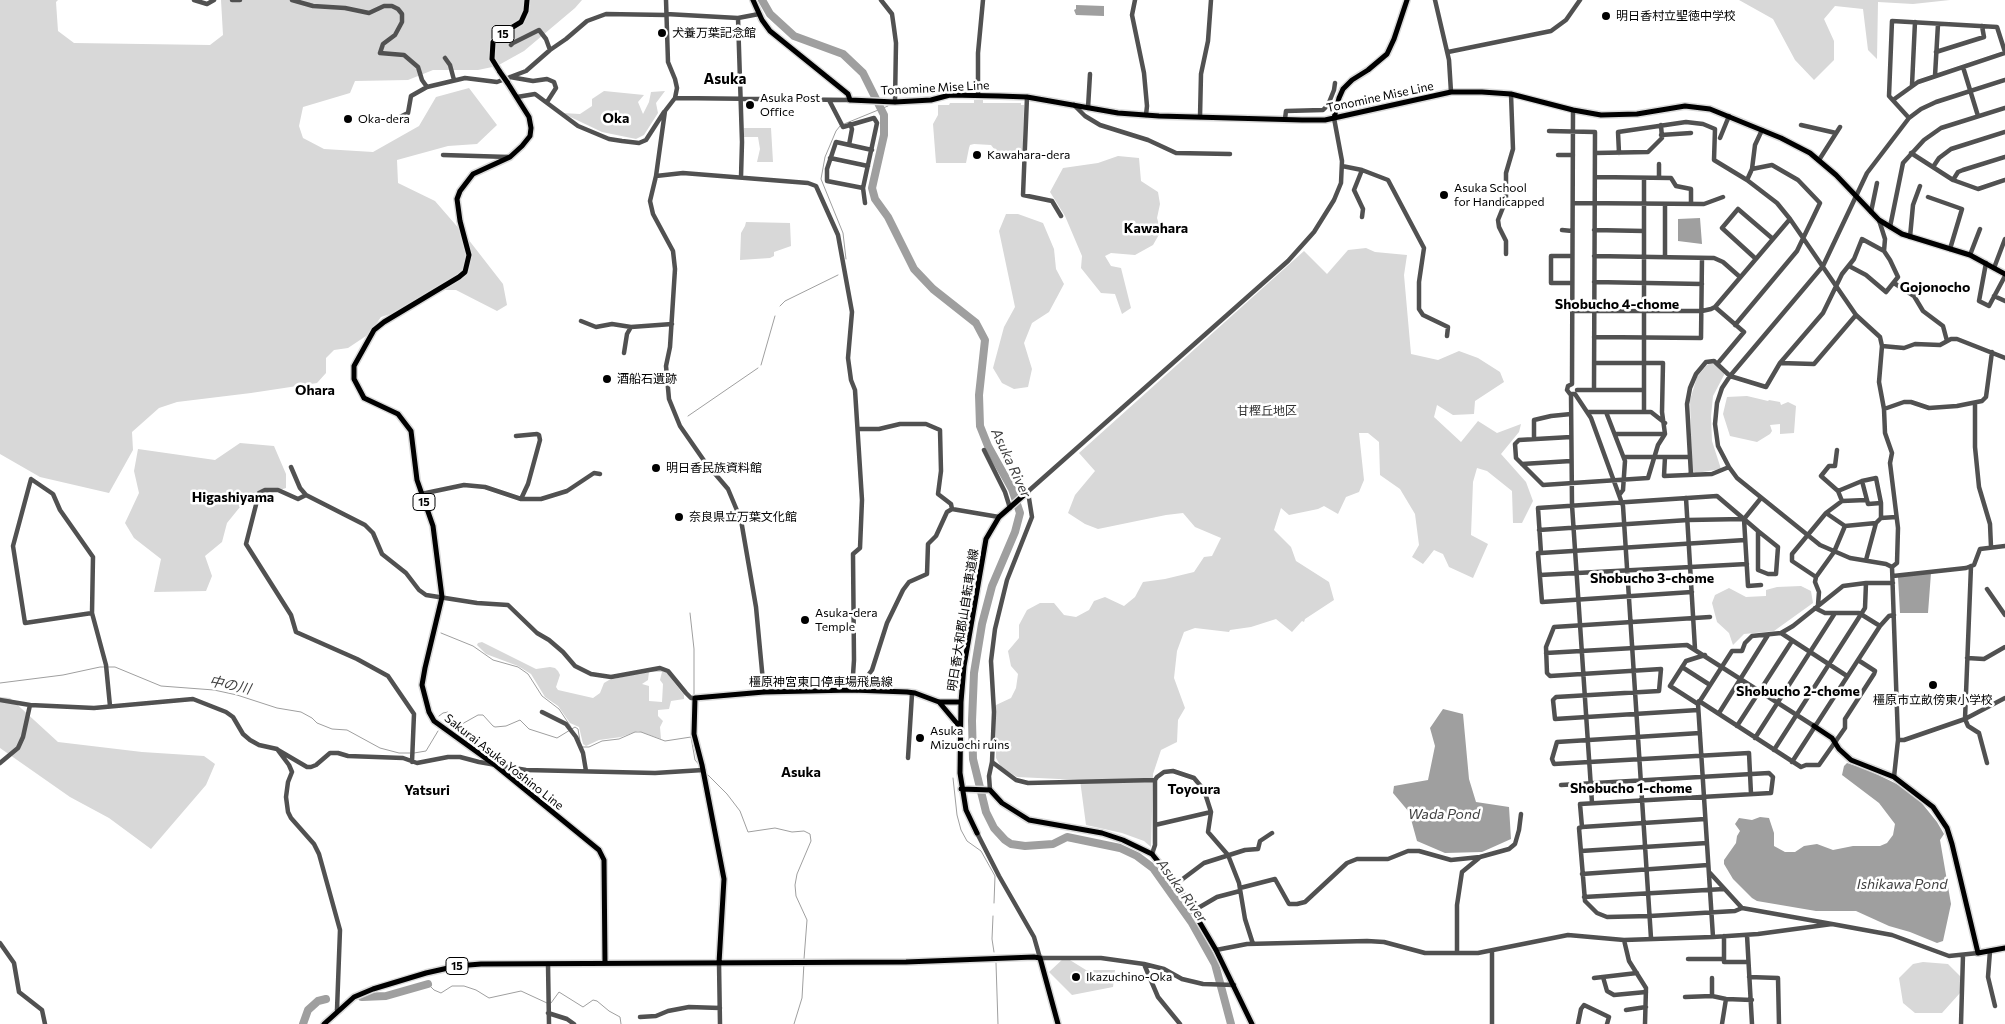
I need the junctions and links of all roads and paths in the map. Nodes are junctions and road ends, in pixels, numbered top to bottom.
1 (194, 0) edge
2 (214, 0) edge
3 (232, 0) edge
4 (240, 0) edge
5 (292, 0) edge
6 (527, 0) edge
7 (666, 0) edge
8 (753, 0) edge
9 (881, 0) edge
10 (983, 0) edge
11 (1135, 0) edge
12 (1211, 0) edge
13 (1407, 0) edge
14 (1435, 0) edge
15 (1580, 0) edge
16 (666, 14) junction
17 (759, 14) junction
18 (738, 18) junction
19 (1915, 22) junction
20 (1938, 24) junction
21 (1982, 26) junction
22 (511, 45) dead end
23 (550, 50) junction
24 (1448, 52) junction
25 (1936, 52) junction
26 (2005, 52) edge
27 (445, 58) dead end
28 (1963, 67) junction
29 (1090, 74) dead end
30 (1935, 76) junction
31 (454, 80) junction
32 (509, 80) junction
33 (2005, 80) edge
34 (1334, 83) dead end
35 (1912, 85) junction
36 (427, 87) junction
37 (1970, 91) junction
38 (1451, 92) junction
39 (1511, 94) junction
40 (978, 95) junction
41 (517, 97) junction
42 (1027, 97) junction
43 (676, 98) junction
44 (740, 98) junction
45 (829, 100) junction
46 (850, 100) junction
47 (1893, 100) junction
48 (547, 102) junction
49 (895, 102) junction
50 (1074, 105) junction
51 (1088, 108) junction
52 (2005, 108) edge
53 (1573, 110) junction
54 (665, 111) junction
55 (1146, 115) junction
56 (1729, 116) junction
57 (1978, 116) junction
58 (1200, 117) junction
59 (398, 118) dead end
60 (1334, 118) junction
61 (1910, 118) junction
62 (1285, 120) junction
63 (850, 124) junction
64 (1661, 125) junction
65 (1801, 125) dead end
66 (1840, 127) dead end
67 (1762, 130) junction
68 (1550, 131) dead end
69 (1573, 132) junction
70 (2005, 132) edge
71 (1691, 133) dead end
72 (1836, 133) junction
73 (1661, 135) junction
74 (1720, 138) dead end
75 (849, 145) junction
76 (872, 150) junction
77 (1595, 153) junction
78 (1619, 153) junction
79 (1911, 153) junction
80 (1230, 154) dead end
81 (443, 155) dead end
82 (1558, 155) dead end
83 (1573, 155) junction
84 (510, 157) junction
85 (2005, 157) edge
86 (830, 158) junction
87 (1819, 160) junction
88 (1659, 164) dead end
89 (868, 166) junction
90 (1342, 166) junction
91 (1933, 167) junction
92 (1752, 169) junction
93 (1362, 170) junction
94 (656, 176) junction
95 (741, 177) junction
96 (1595, 177) junction
97 (1644, 178) junction
98 (1659, 178) junction
99 (1747, 180) junction
100 (1953, 180) junction
101 (2005, 180) edge
102 (1877, 183) dead end
103 (1920, 186) dead end
104 (863, 188) junction
105 (1723, 197) dead end
106 (1857, 197) junction
107 (1928, 197) dead end
108 (865, 203) dead end
109 (1573, 203) junction
110 (1595, 204) junction
111 (1644, 204) junction
112 (1665, 204) junction
113 (1691, 204) junction
114 (1872, 212) junction
115 (1061, 216) dead end
116 (1362, 217) dead end
117 (1790, 219) junction
118 (1879, 220) junction
119 (1890, 227) junction
120 (1980, 229) dead end
121 (1562, 230) dead end
122 (1594, 230) junction
123 (1572, 231) junction
124 (1644, 231) junction
125 (1910, 237) junction
126 (1773, 239) junction
127 (1804, 239) junction
128 (2005, 239) edge
129 (1950, 249) junction
130 (1884, 252) junction
131 (1506, 254) dead end
132 (1970, 255) junction
133 (1572, 256) junction
134 (1594, 256) junction
135 (1644, 257) junction
136 (1665, 257) junction
137 (1702, 258) junction
138 (1756, 258) junction
139 (1986, 264) junction
140 (1823, 266) junction
141 (1848, 266) junction
142 (1994, 268) junction
143 (2005, 275) edge
144 (1740, 277) junction
145 (1594, 282) junction
146 (1572, 283) junction
147 (1644, 283) junction
148 (1894, 283) junction
149 (1702, 284) junction
150 (1836, 286) junction
151 (1994, 296) junction
152 (2005, 301) edge
153 (1716, 307) junction
154 (1572, 311) junction
155 (1594, 311) junction
156 (1644, 311) junction
157 (1702, 311) junction
158 (1856, 315) junction
159 (582, 321) dead end
160 (672, 324) junction
161 (1735, 324) junction
162 (631, 327) junction
163 (1448, 336) dead end
164 (1594, 337) junction
165 (1644, 338) junction
166 (1947, 341) junction
167 (1882, 346) junction
168 (1992, 352) junction
169 (624, 353) dead end
170 (2005, 358) edge
171 (1594, 362) junction
172 (1644, 363) junction
173 (1718, 363) junction
174 (1780, 363) junction
175 (1730, 376) junction
176 (1572, 384) junction
177 (1594, 390) junction
178 (1644, 390) junction
179 (1574, 392) junction
180 (1975, 403) junction
181 (1884, 409) junction
182 (1588, 412) junction
183 (1606, 412) junction
184 (1644, 412) junction
185 (1571, 414) junction
186 (1665, 423) junction
187 (858, 429) junction
188 (1615, 434) junction
189 (1665, 434) junction
190 (516, 436) dead end
191 (1571, 437) junction
192 (1534, 439) junction
193 (984, 450) dead end
194 (1837, 450) dead end
195 (1624, 457) junction
196 (1655, 457) junction
197 (1665, 457) junction
198 (1690, 457) junction
199 (1571, 461) junction
200 (1522, 464) junction
201 (291, 467) dead end
202 (1729, 467) junction
203 (600, 474) dead end
204 (1691, 475) junction
205 (1624, 479) junction
206 (1615, 480) junction
207 (1862, 481) junction
208 (1572, 483) junction
209 (1838, 491) junction
210 (421, 494) junction
211 (1026, 494) junction
212 (1620, 494) junction
213 (306, 495) junction
214 (1686, 498) junction
215 (1761, 498) junction
216 (521, 499) junction
217 (1866, 500) junction
218 (1842, 501) junction
219 (1623, 502) junction
220 (1881, 502) junction
221 (1572, 505) junction
222 (1009, 508) junction
223 (952, 509) junction
224 (1826, 513) junction
225 (999, 517) junction
226 (1896, 517) junction
227 (1881, 518) junction
228 (1744, 519) junction
229 (1688, 520) junction
230 (1876, 523) junction
231 (1625, 524) junction
232 (1845, 526) junction
233 (1573, 528) junction
234 (1539, 530) junction
235 (1758, 531) junction
236 (1808, 536) junction
237 (1745, 540) junction
238 (1689, 544) junction
239 (2005, 546) edge
240 (1626, 547) junction
241 (1991, 547) junction
242 (1575, 550) junction
243 (1541, 552) junction
244 (1834, 552) junction
245 (1866, 560) junction
246 (1746, 564) junction
247 (1971, 566) junction
248 (1690, 567) junction
249 (1892, 568) junction
250 (1628, 570) junction
251 (1577, 573) junction
252 (1540, 575) junction
253 (1893, 576) junction
254 (1816, 577) junction
255 (1866, 583) junction
256 (1893, 583) junction
257 (1761, 585) dead end
258 (1987, 589) dead end
259 (1692, 592) junction
260 (1630, 596) junction
261 (442, 597) junction
262 (1578, 599) junction
263 (1817, 607) junction
264 (92, 613) junction
265 (1834, 613) junction
266 (1862, 614) junction
267 (1894, 615) junction
268 (2005, 615) edge
269 (1710, 617) dead end
270 (1693, 619) junction
271 (1631, 622) junction
272 (1580, 625) junction
273 (1880, 626) junction
274 (1781, 633) junction
275 (1768, 635) junction
276 (1792, 641) junction
277 (2005, 647) edge
278 (1633, 648) junction
279 (1695, 649) junction
280 (1582, 651) junction
281 (1810, 652) junction
282 (1546, 653) junction
283 (1705, 655) junction
284 (1967, 658) junction
285 (1858, 660) junction
286 (1829, 664) junction
287 (1722, 666) junction
288 (1682, 667) junction
289 (1634, 671) junction
290 (1583, 674) junction
291 (1847, 676) junction
292 (1742, 679) junction
293 (1710, 685) junction
294 (854, 690) junction
295 (1759, 690) junction
296 (764, 692) junction
297 (1635, 692) junction
298 (912, 694) junction
299 (1584, 696) junction
300 (695, 698) junction
301 (2005, 698) edge
302 (0, 700) edge
303 (939, 702) junction
304 (961, 702) junction
305 (1699, 702) junction
306 (1778, 703) junction
307 (30, 705) junction
308 (110, 706) junction
309 (1698, 710) junction
310 (542, 712) dead end
311 (1719, 713) junction
312 (1636, 714) junction
313 (1797, 715) junction
314 (1586, 717) junction
315 (1965, 719) junction
316 (1737, 726) junction
317 (1814, 726) junction
318 (960, 728) junction
319 (1700, 733) junction
320 (1638, 737) junction
321 (1755, 738) junction
322 (1588, 740) junction
323 (1898, 740) junction
324 (1835, 741) junction
325 (277, 749) junction
326 (1774, 750) junction
327 (1701, 756) junction
328 (908, 758) dead end
329 (1639, 760) junction
330 (412, 762) junction
331 (992, 762) junction
332 (1589, 762) junction
333 (1792, 762) junction
334 (0, 763) edge
335 (1987, 763) dead end
336 (495, 765) junction
337 (703, 770) junction
338 (586, 771) junction
339 (1750, 773) junction
340 (1703, 776) junction
341 (1894, 777) junction
342 (1155, 780) junction
343 (1641, 780) junction
344 (1590, 783) junction
345 (1561, 785) dead end
346 (961, 789) junction
347 (989, 790) junction
348 (1751, 794) junction
349 (1704, 796) junction
350 (1642, 800) junction
351 (1592, 803) junction
352 (1210, 812) junction
353 (1521, 814) dead end
354 (1705, 819) junction
355 (1643, 823) junction
356 (1155, 825) junction
357 (1582, 827) junction
358 (977, 833) joint
359 (1272, 833) dead end
360 (1707, 843) junction
361 (1645, 846) junction
362 (1581, 850) junction
363 (1152, 854) junction
364 (1228, 855) junction
365 (1480, 857) junction
366 (1708, 865) junction
367 (1646, 869) junction
368 (1709, 872) junction
369 (1582, 874) junction
370 (1176, 884) junction
371 (1240, 889) junction
372 (1710, 889) junction
373 (1724, 889) junction
374 (1648, 893) junction
375 (1584, 897) junction
376 (1742, 908) junction
377 (1194, 911) junction
378 (1711, 912) junction
379 (1650, 916) junction
380 (1832, 924) junction
381 (1747, 935) junction
382 (1724, 936) junction
383 (1713, 937) junction
384 (1651, 938) junction
385 (1624, 940) junction
386 (0, 943) edge
387 (1253, 944) junction
388 (2005, 948) edge
389 (1216, 950) junction
390 (1990, 951) junction
391 (1492, 952) junction
392 (1457, 953) junction
393 (1978, 953) junction
394 (1963, 955) junction
395 (1040, 958) junction
396 (1688, 959) dead end
397 (1724, 960) junction
398 (719, 962) junction
399 (1748, 962) junction
400 (605, 963) junction
401 (548, 964) junction
402 (1144, 964) junction
403 (1637, 973) junction
404 (1750, 976) junction
405 (1603, 977) junction
406 (1594, 978) dead end
407 (1712, 978) dead end
408 (1234, 985) junction
409 (1646, 992) junction
410 (1712, 996) junction
411 (1685, 998) dead end
412 (1726, 999) junction
413 (1752, 1000) junction
414 (1995, 1006) dead end
415 (720, 1008) junction
416 (1646, 1008) junction
417 (338, 1010) junction
418 (1626, 1010) dead end
419 (548, 1013) junction
420 (640, 1017) dead end
421 (45, 1024) edge
422 (324, 1024) edge
423 (548, 1024) edge
424 (574, 1024) edge
425 (720, 1024) edge
426 (1058, 1024) edge
427 (1180, 1024) edge
428 (1252, 1024) edge
429 (1492, 1024) edge
430 (1578, 1024) edge
431 (1607, 1024) edge
432 (1645, 1024) edge
433 (1722, 1024) edge
434 (1752, 1024) edge
435 (1779, 1024) edge
436 (1961, 1024) edge

1 - 2 street
3 - 4 street
5 - 36 street
6 - 32 main road, Sakurai Asuka Yoshino Line / 15, bridge
7 - 16 street
8 - 17 main road
9 - 49 street
10 - 40 street
11 - 55 street
12 - 58 street
13 - 60 main road
14 - 24 street
15 - 24 street
16 - 18 street
16 - 23 street
16 - 43 street
17 - 18 street
17 - 46 main road
18 - 44 street
19 - 20 street
19 - 35 street
19 - 47 street
20 - 21 street
20 - 25 street
21 - 25 street
21 - 26 street
22 - 23 street
23 - 32 street
24 - 38 street
25 - 30 street
26 - 28 street
27 - 31 street
28 - 30 street
28 - 37 street
29 - 51 street
30 - 35 street
31 - 32 street
31 - 36 street
32 - 41 main road, Sakurai Asuka Yoshino Line / 15
32 - 48 street
33 - 37 street
34 - 62 street
35 - 47 street
36 - 59 street
37 - 57 street
37 - 61 street
38 - 39 main road, Tonomine Mise Line
38 - 60 main road, Tonomine Mise Line
39 - 53 main road, Tonomine Mise Line
39 - 131 street
40 - 42 main road, Tonomine Mise Line
40 - 49 main road, Tonomine Mise Line
41 - 48 street
41 - 84 main road, Sakurai Asuka Yoshino Line / 15
42 - 50 main road, Tonomine Mise Line
42 - 115 street
43 - 44 street
43 - 54 street
44 - 45 street
44 - 95 street
45 - 46 street
45 - 63 street
46 - 49 main road, Tonomine Mise Line
47 - 61 street
48 - 54 street
50 - 51 main road, Tonomine Mise Line
50 - 80 street
51 - 55 main road, Tonomine Mise Line
52 - 57 street
53 - 56 main road, Tonomine Mise Line
53 - 69 street
54 - 94 street
55 - 58 main road, Tonomine Mise Line
56 - 67 main road, Tonomine Mise Line
56 - 74 street
57 - 79 street
58 - 62 main road, Tonomine Mise Line
60 - 62 main road, Tonomine Mise Line
60 - 90 street
61 - 106 street
63 - 75 street
63 - 76 street
64 - 73 street
64 - 78 street
64 - 99 street
65 - 72 street
66 - 72 street
67 - 87 main road, Tonomine Mise Line
67 - 92 street
68 - 69 street
69 - 77 street
69 - 83 street
70 - 91 street
71 - 73 street
72 - 87 street
73 - 78 street
75 - 76 street
75 - 86 street
76 - 89 street
77 - 78 street
77 - 96 street
79 - 91 street
79 - 119 street
81 - 84 street
82 - 83 street
83 - 109 street
84 - 210 main road, Sakurai Asuka Yoshino Line / 15
85 - 100 street
86 - 89 street
86 - 104 street
87 - 106 main road, Tonomine Mise Line
88 - 98 street
89 - 104 street
90 - 93 street
90 - 211 street
91 - 100 street
92 - 99 street
92 - 127 street
93 - 116 street
93 - 163 street
94 - 95 street
94 - 160 street
95 - 187 street
96 - 97 street
96 - 110 street
97 - 98 street
97 - 111 street
98 - 113 street
99 - 117 street
100 - 101 street
102 - 114 street
103 - 125 street
104 - 108 street
105 - 113 street
106 - 114 main road, Tonomine Mise Line
106 - 140 street
107 - 129 street
109 - 110 street
109 - 123 street
110 - 111 street
110 - 122 street
111 - 112 street
111 - 124 street
112 - 113 street
112 - 136 street
114 - 118 main road, Tonomine Mise Line
117 - 126 street
117 - 127 street
118 - 119 main road, Tonomine Mise Line
118 - 130 street
119 - 125 main road, Tonomine Mise Line
120 - 132 street
121 - 123 street
122 - 124 street
122 - 134 street
123 - 133 street
124 - 135 street
125 - 129 main road, Tonomine Mise Line
126 - 138 street
126 - 138 street
127 - 140 street
127 - 161 street
128 - 142 street
129 - 132 main road, Tonomine Mise Line
130 - 141 street
130 - 148 street
132 - 139 main road, Tonomine Mise Line
133 - 146 street
133 - 146 street
134 - 135 street
134 - 145 street
135 - 136 street
135 - 147 street
136 - 137 street
137 - 144 street
137 - 149 street
138 - 144 street
139 - 142 main road, Tonomine Mise Line
139 - 151 street
140 - 150 street
140 - 175 street
141 - 148 street
141 - 150 street
142 - 143 main road, Tonomine Mise Line
143 - 151 street
144 - 153 street
145 - 147 street
145 - 155 street
146 - 154 street
147 - 149 street
147 - 156 street
148 - 166 street
149 - 157 street
150 - 158 street
150 - 174 street
151 - 152 street
153 - 157 street
153 - 161 street
154 - 155 street
154 - 176 street
155 - 156 street
155 - 164 street
156 - 157 street
156 - 165 street
157 - 165 street
158 - 167 street
158 - 174 street
159 - 162 street
160 - 162 street
160 - 296 street
161 - 173 street
162 - 169 street
164 - 165 street
164 - 171 street
165 - 172 street
166 - 167 street
166 - 168 street
167 - 181 street
168 - 170 street
168 - 180 street
171 - 172 street
171 - 177 street
172 - 178 street
172 - 186 street
173 - 175 street
173 - 198 street
174 - 175 street
175 - 202 street
176 - 179 street
176 - 179 street
177 - 178 street
177 - 179 street
178 - 184 street
179 - 182 street
179 - 185 street
180 - 181 street
180 - 241 street
181 - 226 street
182 - 183 street
182 - 206 street
183 - 184 street
183 - 188 street
184 - 186 street
185 - 191 street
185 - 192 street
186 - 189 street
187 - 223 street
187 - 294 street
188 - 189 street
188 - 195 street
189 - 196 street
190 - 216 street
191 - 192 street
191 - 199 street
192 - 200 street
193 - 222 street
194 - 209 street
195 - 196 street
195 - 205 street
196 - 197 street
196 - 205 street
197 - 198 street
197 - 204 street
198 - 204 street
199 - 200 street
199 - 208 street
200 - 208 street
201 - 213 street
202 - 204 street
202 - 215 street
203 - 216 street
205 - 206 street
205 - 212 street
206 - 208 street
206 - 212 street
207 - 209 street
207 - 217 street
207 - 220 street
208 - 221 street
209 - 218 street
210 - 216 street
210 - 261 main road, Sakurai Asuka Yoshino Line / 15
211 - 222 main road, 明日香大和郡山自転車道線
211 - 331 street
212 - 219 street
213 - 261 street
213 - 330 street
214 - 219 street
214 - 228 street
214 - 229 street
215 - 228 street
215 - 236 street
217 - 218 street
217 - 220 street
218 - 224 street
219 - 221 street
219 - 231 street
220 - 227 street
221 - 233 street
221 - 234 street
222 - 225 main road, 明日香大和郡山自転車道線
223 - 225 street
223 - 294 street
224 - 232 street
224 - 236 street
225 - 304 main road, 明日香大和郡山自転車道線
226 - 227 street
226 - 249 street
227 - 230 street
228 - 229 street
228 - 235 street
228 - 237 street
229 - 231 street
229 - 238 street
230 - 232 street
230 - 245 street
231 - 233 street
231 - 240 street
232 - 244 street
233 - 234 street
233 - 242 street
234 - 243 street
235 - 235 street
236 - 244 street
236 - 254 street
237 - 238 street
237 - 246 street
238 - 240 street
238 - 248 street
239 - 241 street
240 - 242 street
240 - 250 street
241 - 247 street
242 - 243 street
242 - 251 street
243 - 252 street
244 - 245 street
244 - 254 street
245 - 249 street
246 - 248 street
246 - 257 street
247 - 253 street
247 - 284 street
248 - 250 street
248 - 259 street
249 - 253 street
250 - 251 street
250 - 260 street
251 - 252 street
251 - 262 street
252 - 262 street
253 - 256 street
254 - 263 street
255 - 256 street
255 - 263 street
255 - 266 street
256 - 267 street
258 - 268 street
259 - 260 street
259 - 270 street
260 - 262 street
260 - 271 street
261 - 300 street
261 - 336 main road, Sakurai Asuka Yoshino Line / 15
262 - 272 street
263 - 265 street
263 - 274 street
264 - 264 street
264 - 308 street
265 - 266 street
265 - 281 street
266 - 273 street
266 - 286 street
267 - 273 street
267 - 323 street
269 - 270 street
270 - 271 street
270 - 279 street
271 - 272 street
271 - 278 street
272 - 280 street
272 - 282 street
273 - 285 street
274 - 275 street
274 - 276 street
275 - 287 street
275 - 292 street
276 - 281 street
276 - 295 street
277 - 284 street
278 - 279 street
278 - 280 street
278 - 289 street
279 - 283 street
280 - 282 street
280 - 290 street
281 - 286 street
281 - 306 street
282 - 290 street
283 - 287 street
283 - 288 street
284 - 315 street
285 - 291 street
285 - 324 street
286 - 291 street
286 - 313 street
287 - 292 street
287 - 293 street
288 - 293 street
288 - 305 street
289 - 290 street
289 - 297 street
289 - 297 street
290 - 299 street
291 - 317 street
292 - 295 street
292 - 311 street
293 - 305 street
294 - 296 main road, 橿原神宮東口停車場飛鳥線
294 - 298 main road, 橿原神宮東口停車場飛鳥線
295 - 306 street
295 - 316 street
296 - 300 main road, 橿原神宮東口停車場飛鳥線
297 - 299 street
297 - 312 street
298 - 303 main road, 橿原神宮東口停車場飛鳥線
298 - 328 street
299 - 314 street
299 - 314 street
300 - 337 main road
301 - 315 street
302 - 307 street
303 - 304 main road, 橿原神宮東口停車場飛鳥線
303 - 318 main road
304 - 318 main road
305 - 309 street
305 - 311 street
306 - 313 street
306 - 321 street
307 - 308 street
307 - 334 street
308 - 325 street
309 - 312 street
309 - 319 street
310 - 338 street
311 - 316 street
312 - 314 street
312 - 320 street
313 - 317 street
313 - 326 street
314 - 322 street
315 - 323 street
315 - 335 street
316 - 321 street
317 - 324 main road
317 - 333 street
318 - 346 main road
319 - 320 street
319 - 327 street
320 - 322 street
320 - 329 street
321 - 326 street
322 - 332 street
322 - 332 street
323 - 341 street
324 - 333 street
324 - 341 main road
325 - 330 street
325 - 417 street
326 - 333 street
327 - 329 street
327 - 339 street
327 - 340 street
329 - 332 street
329 - 343 street
330 - 336 street
331 - 342 street
331 - 347 street
332 - 344 street
336 - 338 street
336 - 400 main road, Sakurai Asuka Yoshino Line / 15
337 - 338 street
337 - 398 main road
339 - 340 street
339 - 348 street
339 - 348 street
340 - 343 street
340 - 349 street
341 - 393 main road
342 - 352 street
342 - 356 street
343 - 344 street
343 - 350 street
344 - 345 street
344 - 351 street
346 - 347 main road
346 - 358 main road
347 - 363 main road
348 - 349 street
349 - 350 street
349 - 354 street
350 - 351 street
350 - 355 street
351 - 357 street
352 - 356 street
352 - 364 street
353 - 365 street
354 - 355 street
354 - 360 street
355 - 357 street
355 - 361 street
356 - 363 street
357 - 362 street
358 - 395 street
359 - 364 street
360 - 361 street
360 - 366 street
361 - 362 street
361 - 367 street
362 - 369 street
363 - 370 main road
364 - 370 street
364 - 371 street
365 - 371 street
365 - 392 street
366 - 367 street
366 - 368 street
367 - 369 street
367 - 374 street
368 - 372 street
368 - 373 street
369 - 375 street
370 - 377 main road
371 - 377 street
371 - 387 street
372 - 373 street
372 - 374 street
372 - 378 street
373 - 376 street
374 - 375 street
374 - 379 street
375 - 379 street
376 - 378 street
376 - 380 street
377 - 389 main road
378 - 379 street
378 - 383 street
379 - 384 street
380 - 381 street
380 - 394 street
381 - 382 street
381 - 399 street
382 - 383 street
382 - 397 street
383 - 384 street
384 - 385 street
385 - 391 street
385 - 403 street
386 - 421 street
387 - 389 street
387 - 392 street
388 - 390 main road
389 - 408 main road
390 - 393 main road
390 - 414 street
391 - 392 street
391 - 429 street
393 - 394 street
394 - 436 street
395 - 398 main road
395 - 402 street
395 - 426 main road
396 - 397 street
397 - 399 street
398 - 400 main road
398 - 415 street
399 - 404 street
400 - 401 main road, 15
401 - 417 main road, 15
401 - 419 street
402 - 408 street
402 - 427 street
403 - 405 street
403 - 409 street
404 - 413 street
404 - 435 street
405 - 406 street
405 - 409 street
407 - 410 street
408 - 428 main road
409 - 416 street
410 - 411 street
410 - 412 street
412 - 413 street
412 - 433 street
413 - 434 street
415 - 420 street
415 - 425 street
416 - 418 street
416 - 432 street
417 - 422 main road, 15
419 - 423 street
419 - 424 street
430 - 431 street

